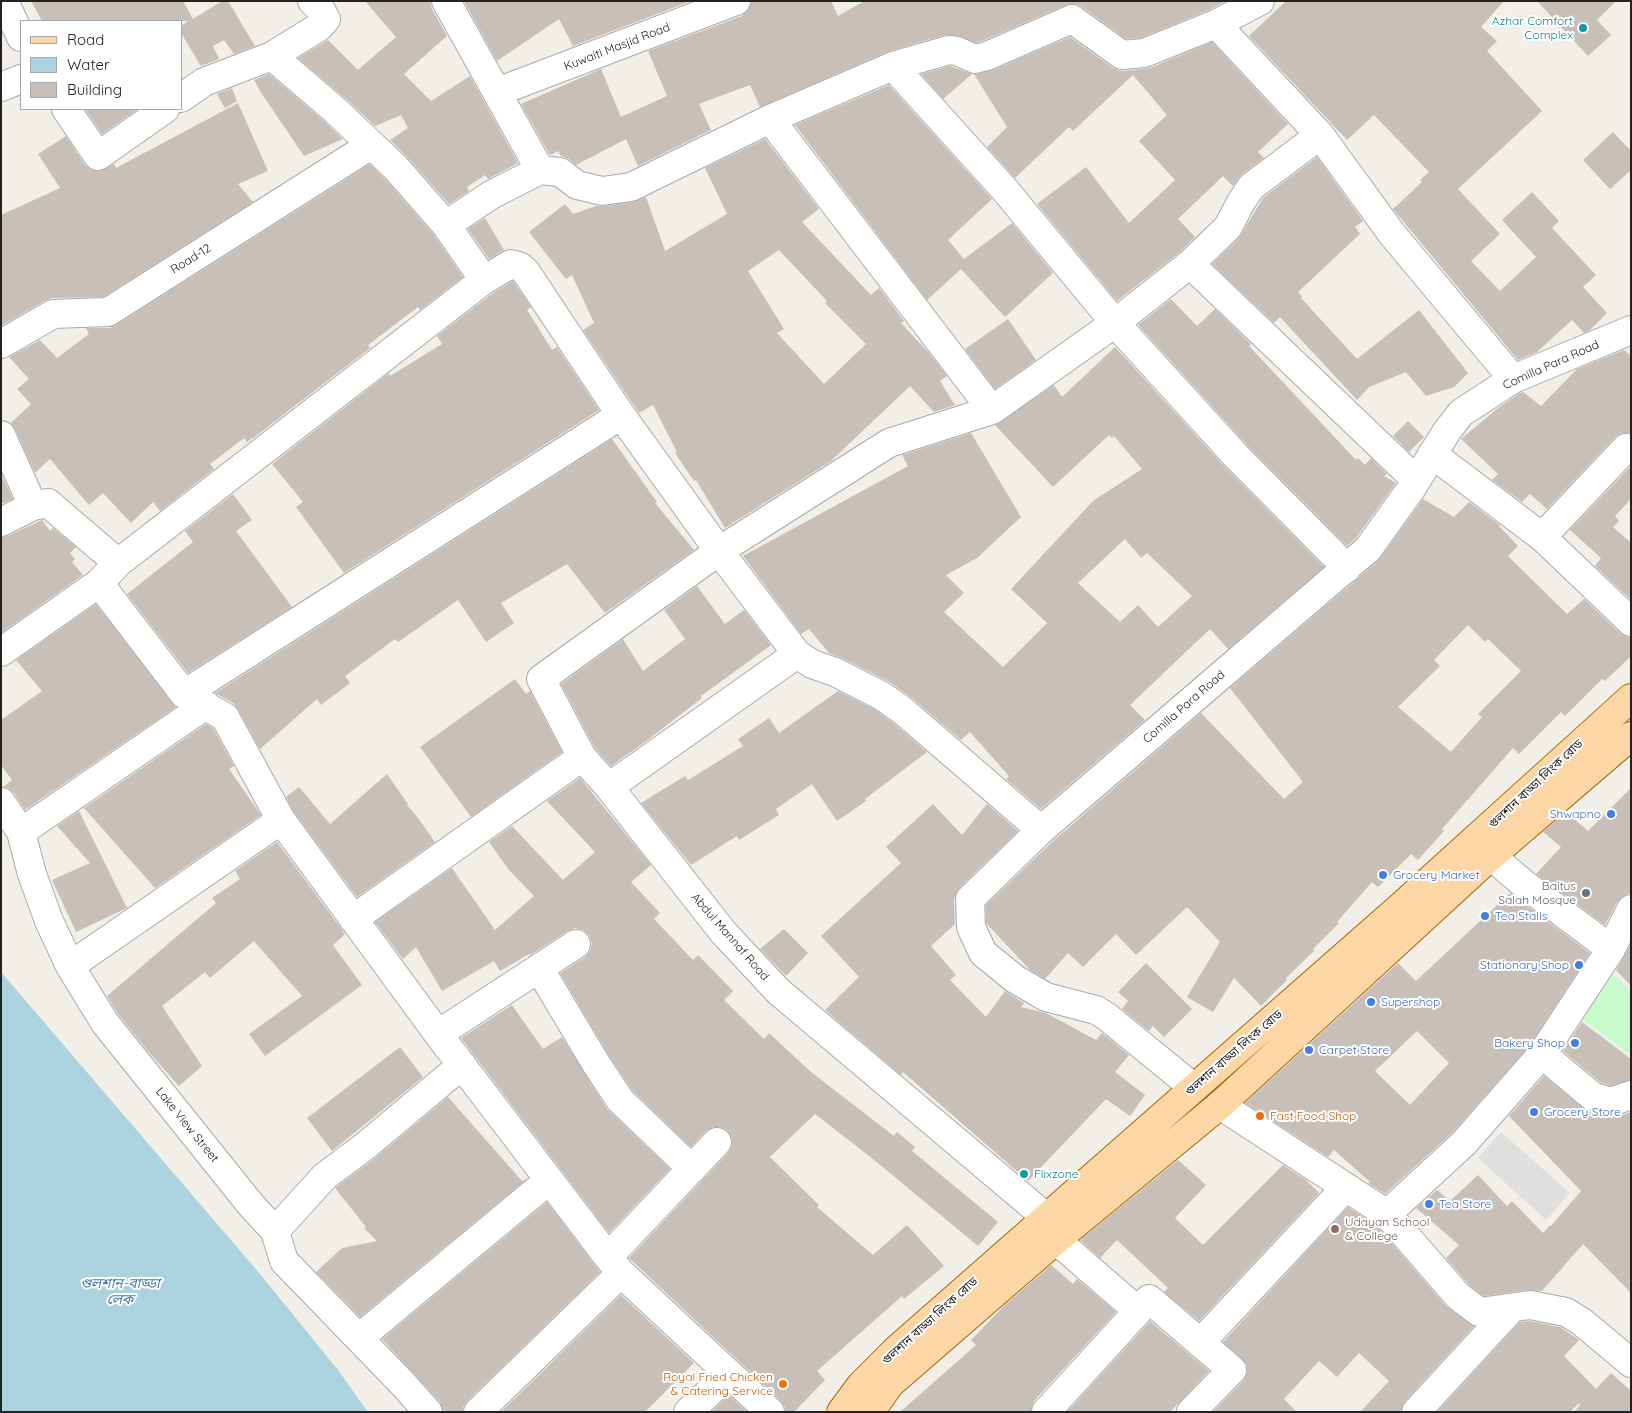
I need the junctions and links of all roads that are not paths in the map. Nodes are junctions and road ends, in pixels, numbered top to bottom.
1 (4, 1) edge
2 (312, 1) edge
3 (446, 1) edge
4 (736, 1) edge
5 (1260, 1) edge
6 (1070, 10) edge
7 (1216, 24) junction
8 (20, 35) edge
9 (272, 56) junction
10 (894, 66) junction
11 (20, 79) edge
12 (1, 87) edge
13 (497, 92) junction
14 (182, 97) edge
15 (67, 110) edge
16 (164, 110) edge
17 (770, 119) junction
18 (1320, 135) junction
19 (372, 145) junction
20 (540, 170) junction
21 (446, 225) junction
22 (1190, 264) junction
23 (484, 280) junction
24 (1115, 322) junction
25 (1631, 330) edge
26 (1, 344) edge
27 (1513, 379) junction
28 (992, 410) junction
29 (621, 415) junction
30 (1, 435) edge
31 (1626, 448) dead end
32 (1432, 454) junction
33 (1415, 479) junction
34 (33, 506) junction
35 (1, 522) edge
36 (1542, 537) junction
37 (719, 551) junction
38 (118, 563) junction
39 (1347, 568) junction
40 (99, 584) junction
41 (1631, 622) edge
42 (1, 652) edge
43 (797, 654) junction
44 (1631, 698) edge
45 (195, 700) junction
46 (1631, 736) edge
47 (582, 757) junction
48 (608, 787) junction
49 (1, 802) edge
50 (280, 820) junction
51 (1041, 830) junction
52 (21, 832) junction
53 (1492, 856) junction
54 (1631, 909) edge
55 (353, 919) junction
56 (576, 944) dead end
57 (1611, 949) junction
58 (70, 966) junction
59 (539, 968) junction
60 (438, 1034) junction
61 (1542, 1054) junction
62 (462, 1065) junction
63 (1194, 1088) junction
64 (1631, 1095) edge
65 (1220, 1104) junction
66 (717, 1142) dead end
67 (692, 1169) junction
68 (548, 1180) junction
69 (1346, 1187) junction
70 (1387, 1214) junction
71 (1051, 1229) junction
72 (275, 1231) junction
73 (614, 1265) junction
74 (1511, 1309) junction
75 (1138, 1311) junction
76 (359, 1338) junction
77 (1200, 1343) junction
78 (1631, 1363) edge
79 (728, 1374) junction
80 (428, 1412) edge
81 (478, 1412) edge
82 (688, 1412) edge
83 (770, 1412) edge
84 (841, 1412) edge
85 (870, 1412) edge
86 (1046, 1412) edge
87 (1191, 1412) edge
88 (1416, 1412) edge

1 - 8 street
2 - 9 street
3 - 13 street
4 - 13 street, Kuwaiti Masjid Road
5 - 7 street
6 - 7 street
6 - 10 street
7 - 18 street
9 - 14 street
9 - 19 street
10 - 17 street
10 - 24 street
11 - 12 street
13 - 20 street
15 - 16 street
17 - 20 street
17 - 28 street
18 - 22 street
18 - 27 street
19 - 21 street
19 - 26 street, Road-12
20 - 21 street
21 - 23 street
22 - 24 street
22 - 33 street
23 - 29 street
23 - 38 street
24 - 28 street
24 - 39 street
25 - 27 street, Comilla Para Road
27 - 32 street, Comilla Para Road
28 - 37 street
29 - 37 street
29 - 45 street
30 - 34 street
31 - 36 street
32 - 33 street, Comilla Para Road
32 - 36 street
33 - 39 street, Comilla Para Road
34 - 35 street
34 - 38 street
36 - 41 street
37 - 43 street
37 - 47 street, Abdul Mannaf Road
38 - 40 street
39 - 51 street, Comilla Para Road
40 - 42 street
40 - 45 street
43 - 48 street
43 - 51 street
44 - 63 main road, গুলশান বাড্ডা লিংক রোড
45 - 50 street
45 - 52 street
46 - 53 main road, গুলশান বাড্ডা লিংক রোড
47 - 48 street, Abdul Mannaf Road
47 - 55 street
48 - 71 street, Abdul Mannaf Road
49 - 52 street, Lake View Street
50 - 55 street
50 - 58 street
51 - 63 street, Comilla Para Road
52 - 58 street, Lake View Street
53 - 57 street
53 - 65 main road, গুলশান বাড্ডা লিংক রোড
54 - 57 street
55 - 60 street
56 - 59 street
57 - 61 street
58 - 72 street, Lake View Street
59 - 60 street
59 - 67 street
60 - 62 street
61 - 64 street
61 - 70 street
62 - 68 street
62 - 72 street
63 - 71 main road, গুলশান বাড্ডা লিংক রোড
65 - 69 street
65 - 71 main road, গুলশান বাড্ডা লিংক রোড
66 - 67 street
67 - 73 street
68 - 73 street
68 - 76 street
69 - 70 street
69 - 77 street
70 - 74 street
71 - 75 street, Abdul Mannaf Road
71 - 84 main road, গুলশান বাড্ডা লিংক রোড
71 - 85 main road, গুলশান বাড্ডা লিংক রোড
72 - 76 street, Lake View Street
73 - 79 street
73 - 81 street
74 - 78 street
74 - 88 street
75 - 77 street
75 - 86 street
76 - 80 street, Lake View Street
77 - 87 street
79 - 82 street
79 - 83 street

